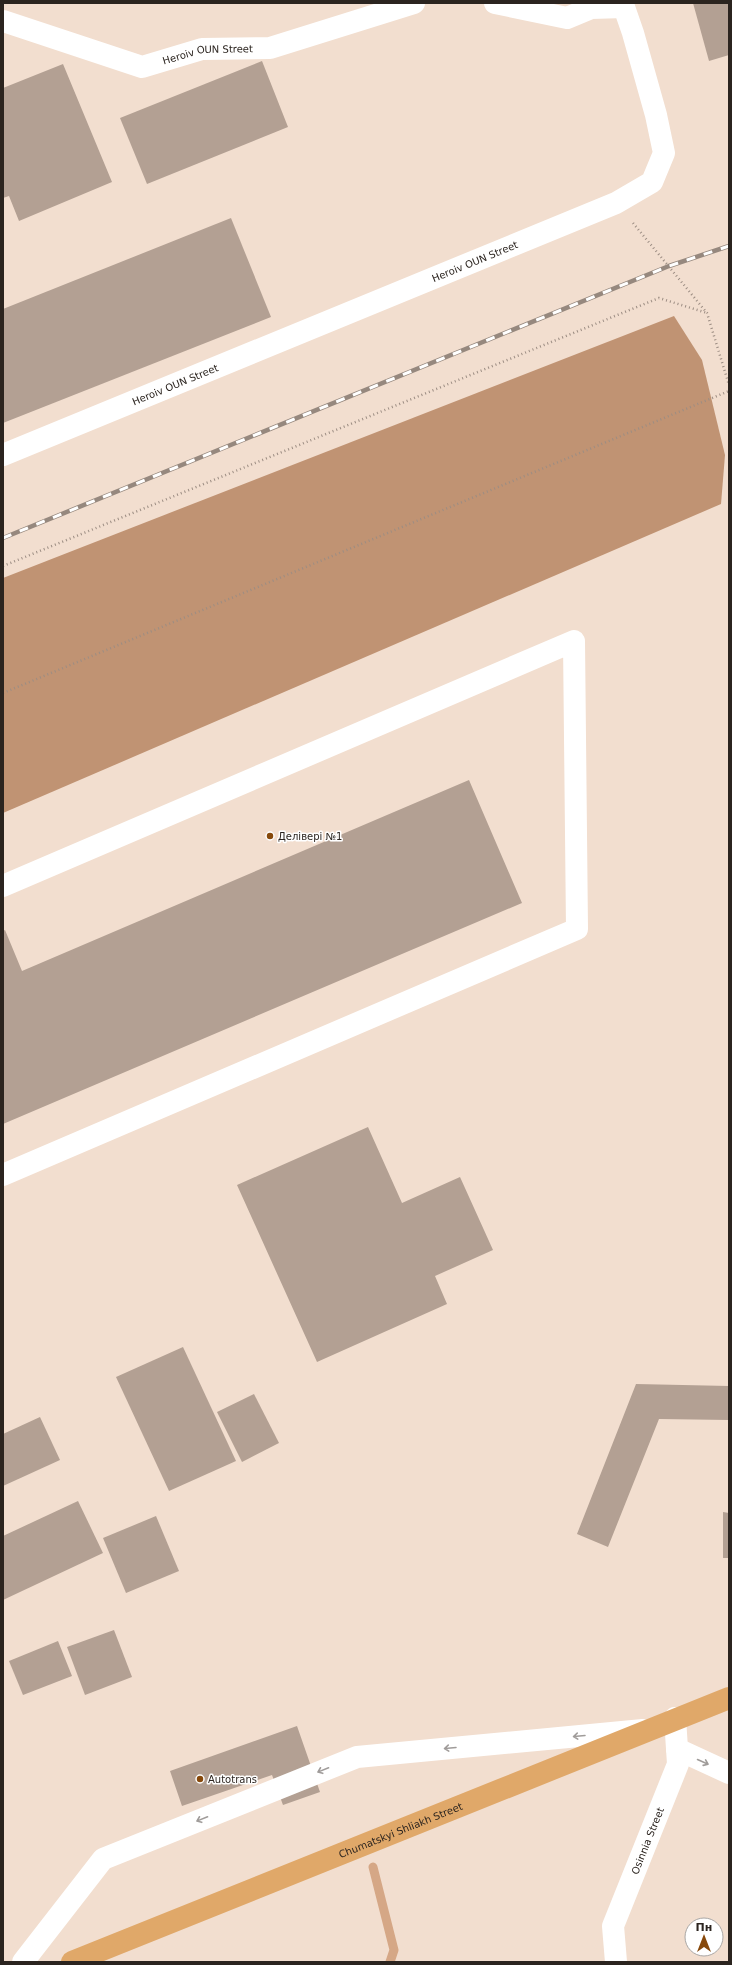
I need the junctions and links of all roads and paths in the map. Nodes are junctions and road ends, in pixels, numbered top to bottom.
1 (414, 3) edge
2 (495, 3) edge
3 (3, 22) edge
4 (616, 203) junction
5 (707, 313) junction
6 (729, 385) edge
7 (729, 391) edge
8 (3, 455) edge
9 (3, 566) edge
10 (3, 692) edge
11 (3, 886) edge
12 (3, 1175) edge
13 (729, 1698) edge
14 (675, 1718) junction
15 (646, 1730) junction
16 (677, 1749) junction
17 (729, 1773) edge
18 (23, 1962) edge
19 (72, 1962) edge
20 (616, 1962) edge

1 - 3 street, Heroiv OUN Street
2 - 4 street, Heroiv OUN Street
4 - 5 path
4 - 8 street, Heroiv OUN Street
5 - 6 path
5 - 9 path
7 - 10 path
11 - 12 street
13 - 14 main road, Chumatskyi Shliakh Street
14 - 15 main road, Chumatskyi Shliakh Street
14 - 16 street, Osinnia Street
15 -> 18 street
15 - 19 main road, Chumatskyi Shliakh Street
16 -> 17 street
16 - 20 street, Osinnia Street

